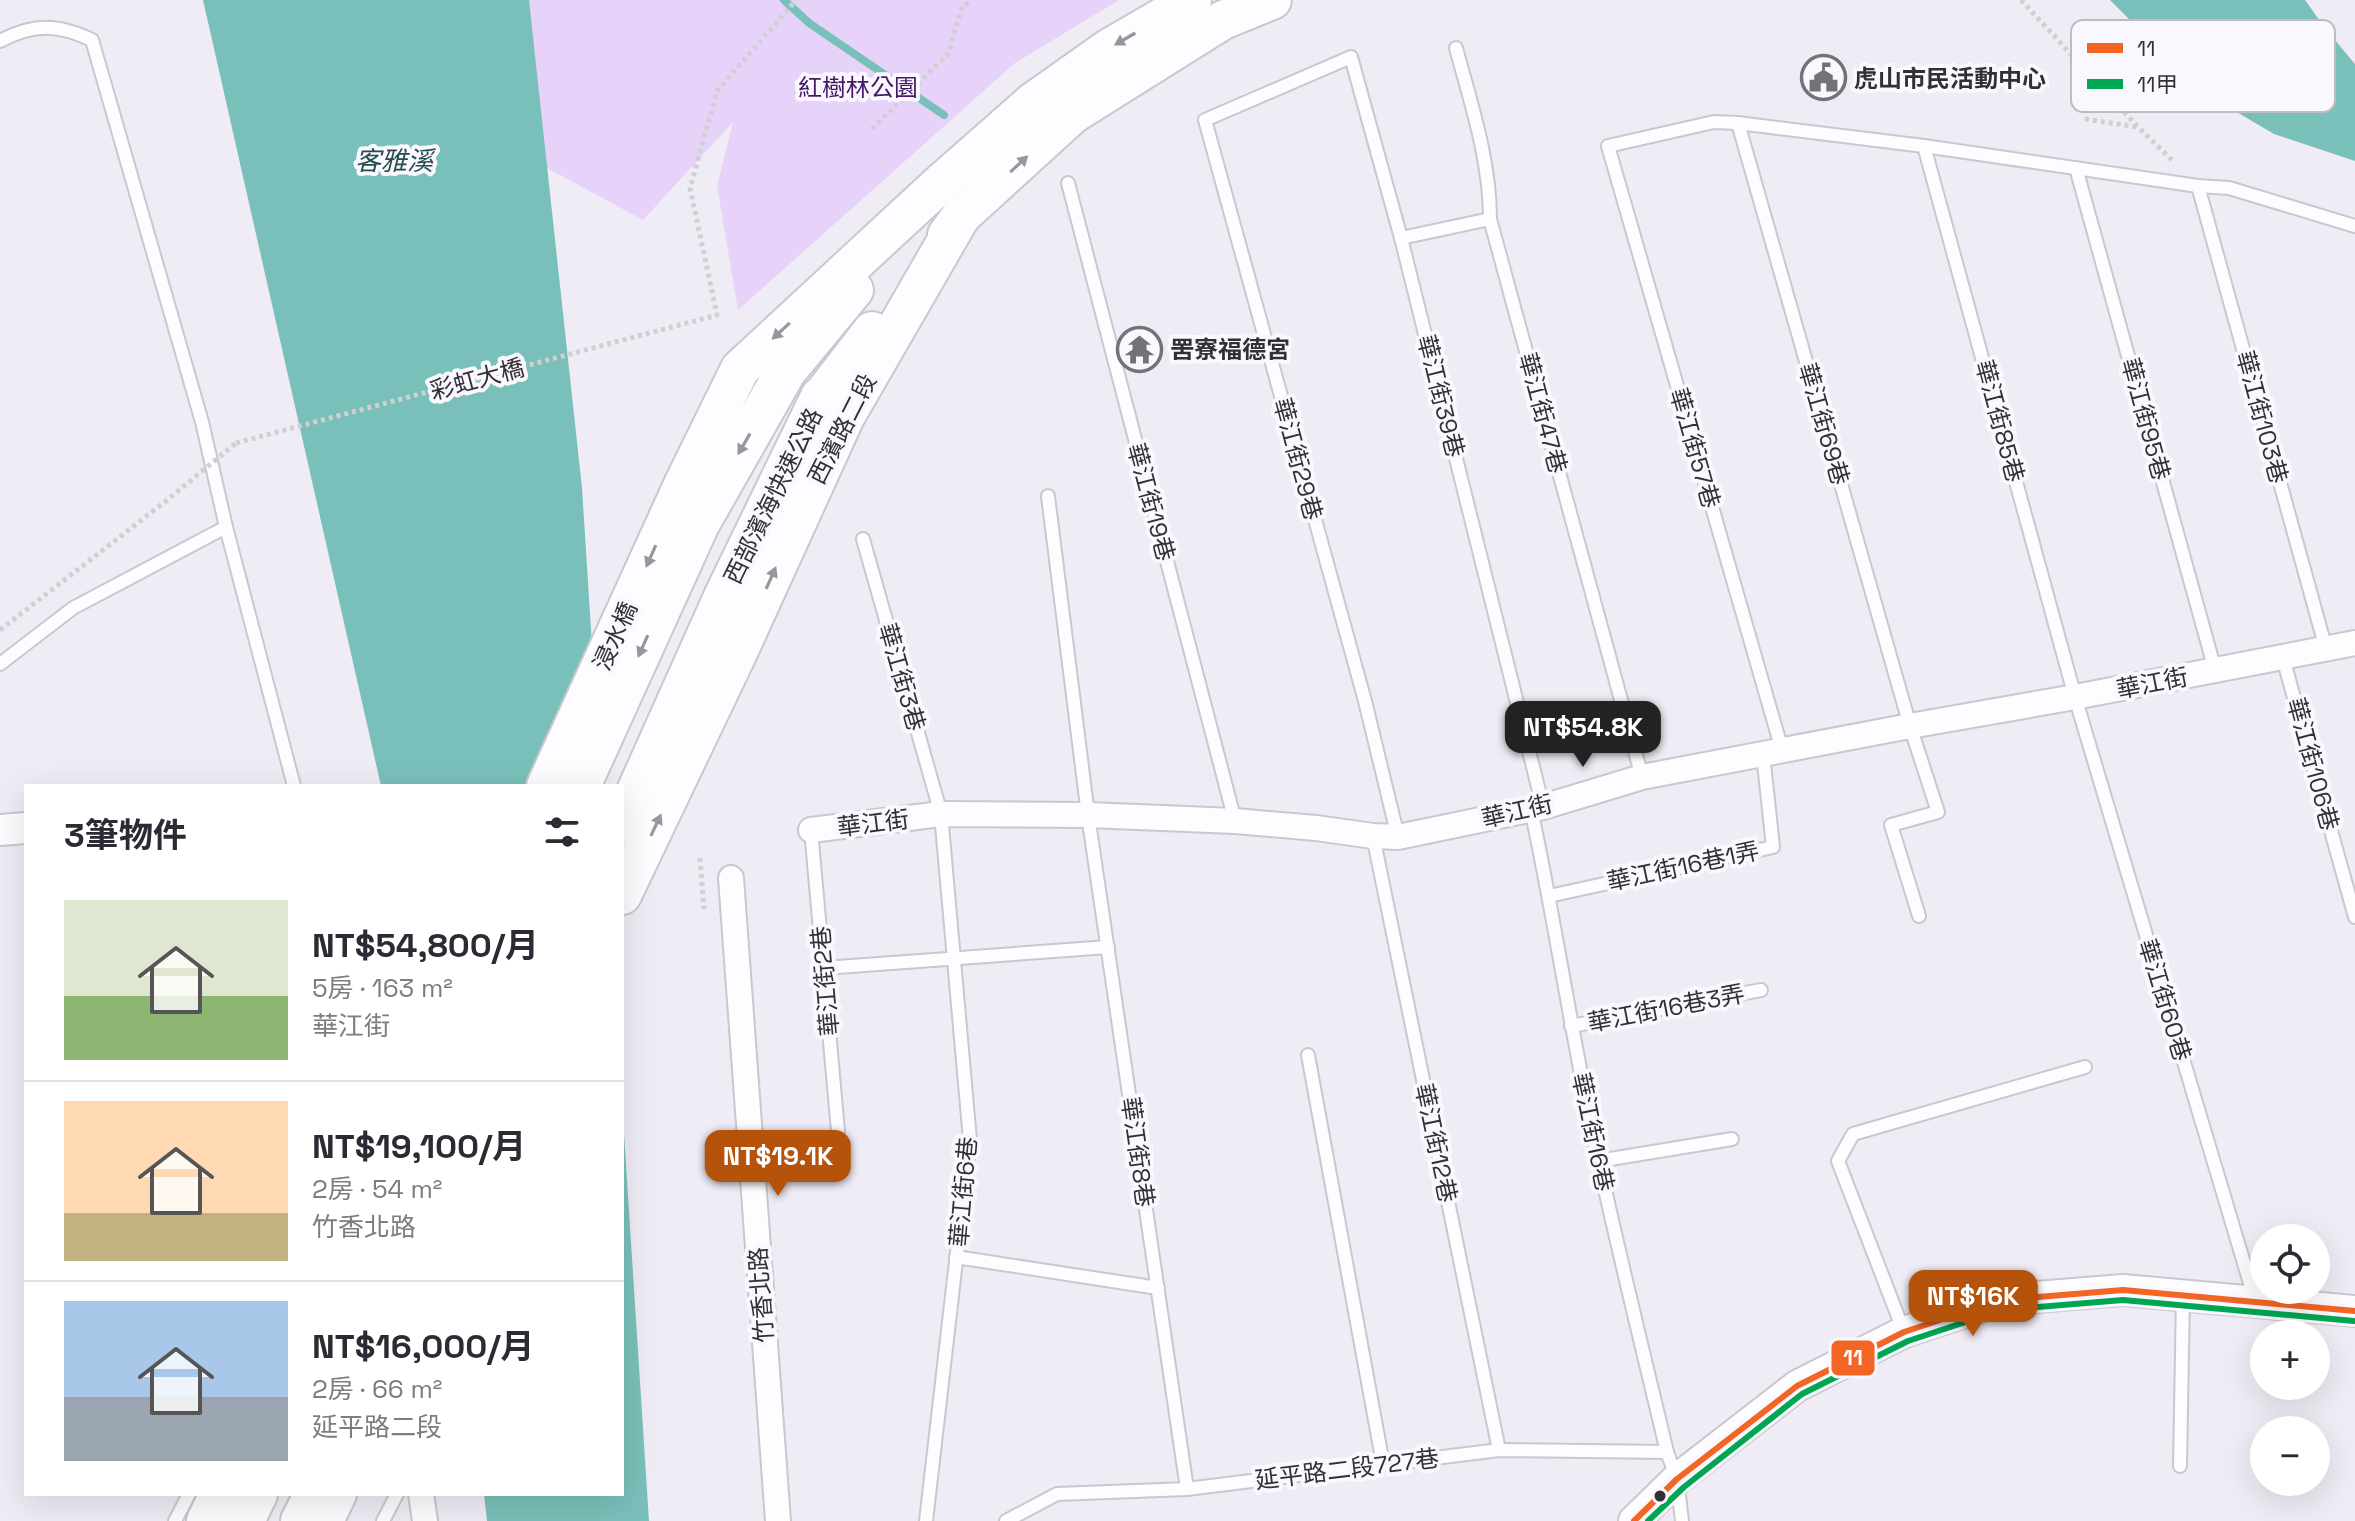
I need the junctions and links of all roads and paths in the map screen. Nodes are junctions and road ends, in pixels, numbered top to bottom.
1 (796, 0) edge
2 (1192, 0) edge
3 (1272, 0) edge
4 (2021, 0) edge
5 (971, 1) edge
6 (972, 12) dead end
7 (0, 41) edge
8 (1456, 48) dead end
9 (2071, 54) edge
10 (1286, 85) joint
11 (2124, 112) edge
12 (2085, 119) dead end
13 (1738, 123) junction
14 (2138, 127) junction
15 (872, 129) dead end
16 (1924, 146) junction
17 (2076, 168) junction
18 (941, 183) junction
19 (1068, 183) dead end
20 (2198, 186) junction
21 (961, 216) junction
22 (1490, 219) junction
23 (2355, 226) edge
24 (1401, 238) junction
25 (783, 376) joint
26 (821, 397) joint
27 (1048, 496) dead end
28 (699, 524) joint
29 (226, 527) junction
30 (863, 539) dead end
31 (0, 630) edge
32 (2355, 643) edge
33 (2326, 649) junction
34 (2283, 658) junction
35 (0, 664) edge
36 (2215, 670) junction
37 (2075, 697) junction
38 (1910, 726) junction
39 (1773, 752) junction
40 (1642, 777) junction
41 (293, 784) edge
42 (547, 784) edge
43 (581, 784) edge
44 (1537, 808) junction
45 (941, 814) junction
46 (1088, 815) junction
47 (624, 821) edge
48 (1235, 821) junction
49 (24, 828) edge
50 (0, 830) edge
51 (811, 830) joint
52 (1373, 836) junction
53 (1398, 837) junction
54 (731, 878) dead end
55 (624, 891) edge
56 (1549, 896) junction
57 (1919, 916) dead end
58 (2355, 917) edge
59 (1108, 947) junction
60 (954, 958) junction
61 (824, 968) junction
62 (1761, 990) dead end
63 (1571, 1026) junction
64 (1308, 1055) dead end
65 (2085, 1067) dead end
66 (838, 1131) dead end
67 (1732, 1139) dead end
68 (1598, 1161) junction
69 (956, 1257) junction
70 (2250, 1283) edge
71 (1158, 1288) junction
72 (2183, 1296) junction
73 (2250, 1302) edge
74 (2268, 1304) edge
75 (2355, 1311) edge
76 (1904, 1332) junction
77 (1499, 1450) junction
78 (1383, 1464) junction
79 (1672, 1465) junction
80 (2180, 1466) dead end
81 (1187, 1489) junction
82 (188, 1496) edge
83 (218, 1496) edge
84 (256, 1496) edge
85 (314, 1496) edge
86 (336, 1496) edge
87 (396, 1496) edge
88 (421, 1496) edge
89 (175, 1521) edge
90 (206, 1521) edge
91 (244, 1521) edge
92 (301, 1521) edge
93 (324, 1521) edge
94 (383, 1521) edge
95 (425, 1521) edge
96 (778, 1521) edge
97 (926, 1521) edge
98 (1006, 1521) edge
99 (1634, 1521) edge
100 (1682, 1521) edge

1 - 31 path, 彩虹大橋, bridge
2 -> 18 main road
21 -> 3 main road, 西濱路二段
4 - 9 path
5 - 6 path
5 - 15 path
7 - 29 lane
8 - 22 lane, 華江街47巷
10 - 24 lane, 華江街39巷
10 - 53 lane, 華江街29巷
11 - 14 path
12 - 14 path
13 - 16 lane
13 - 38 lane, 華江街69巷
13 - 39 lane, 華江街57巷
14 - 20 path
16 - 17 lane
16 - 37 lane, 華江街85巷
17 - 20 lane
17 - 36 lane, 華江街95巷
18 - 25 main road
18 -> 42 main road, 浸水橋
19 - 48 lane, 華江街19巷
20 - 23 lane
20 - 33 lane, 華江街103巷
21 - 26 main road, 西濱路二段
55 -> 21 main road, 西濱路二段
22 - 24 lane
22 - 40 lane, 華江街47巷
24 - 44 lane, 華江街39巷
25 -> 28 highway, 西部濱海快速公路
26 - 47 highway, 西部濱海快速公路
27 - 46 lane, 華江街8巷
28 -> 43 highway, 浸水橋
29 - 35 lane
29 - 41 lane
30 - 45 lane, 華江街3巷
32 - 33 street, 華江街
33 - 34 street, 華江街
34 - 36 street, 華江街
34 - 58 lane, 華江街106巷
36 - 37 street, 華江街
37 - 38 street, 華江街
37 - 70 lane, 華江街60巷
38 - 39 street, 華江街
38 - 57 lane, 華江街69巷
39 - 40 street, 華江街
39 - 56 lane, 華江街16巷1弄
40 - 44 street, 華江街
44 - 53 street, 華江街
44 - 56 lane, 華江街16巷
45 - 46 street, 華江街
45 - 51 street, 華江街
45 - 60 lane, 華江街6巷
46 - 48 street, 華江街
46 - 59 lane, 華江街8巷
48 - 52 street, 華江街
49 - 50 street
51 - 61 lane, 華江街2巷
52 - 53 street, 華江街
52 - 77 lane, 華江街12巷
54 - 96 street, 竹香北路
56 - 63 lane, 華江街16巷
59 - 60 lane
59 - 71 lane, 華江街8巷
60 - 61 lane
60 - 69 lane, 華江街6巷
61 - 66 lane, 華江街2巷
62 - 63 lane, 華江街16巷3弄
63 - 68 lane, 華江街16巷
64 - 78 lane
65 - 76 lane
67 - 68 lane
68 - 79 lane, 華江街16巷
69 - 71 lane
69 - 97 lane, 華江街6巷
71 - 81 lane, 華江街8巷
72 - 73 street
72 - 76 street
72 - 80 lane
74 - 75 street
76 - 79 street
77 - 78 lane, 延平路二段727巷
77 - 79 lane, 延平路二段727巷
78 - 81 lane, 延平路二段727巷
79 - 99 street
79 - 100 lane, 華江街16巷
81 - 98 lane, 延平路二段727巷
82 - 89 lane
83 - 90 main road
84 - 91 highway
85 - 92 highway
86 - 93 main road
87 - 94 lane
88 - 95 street

